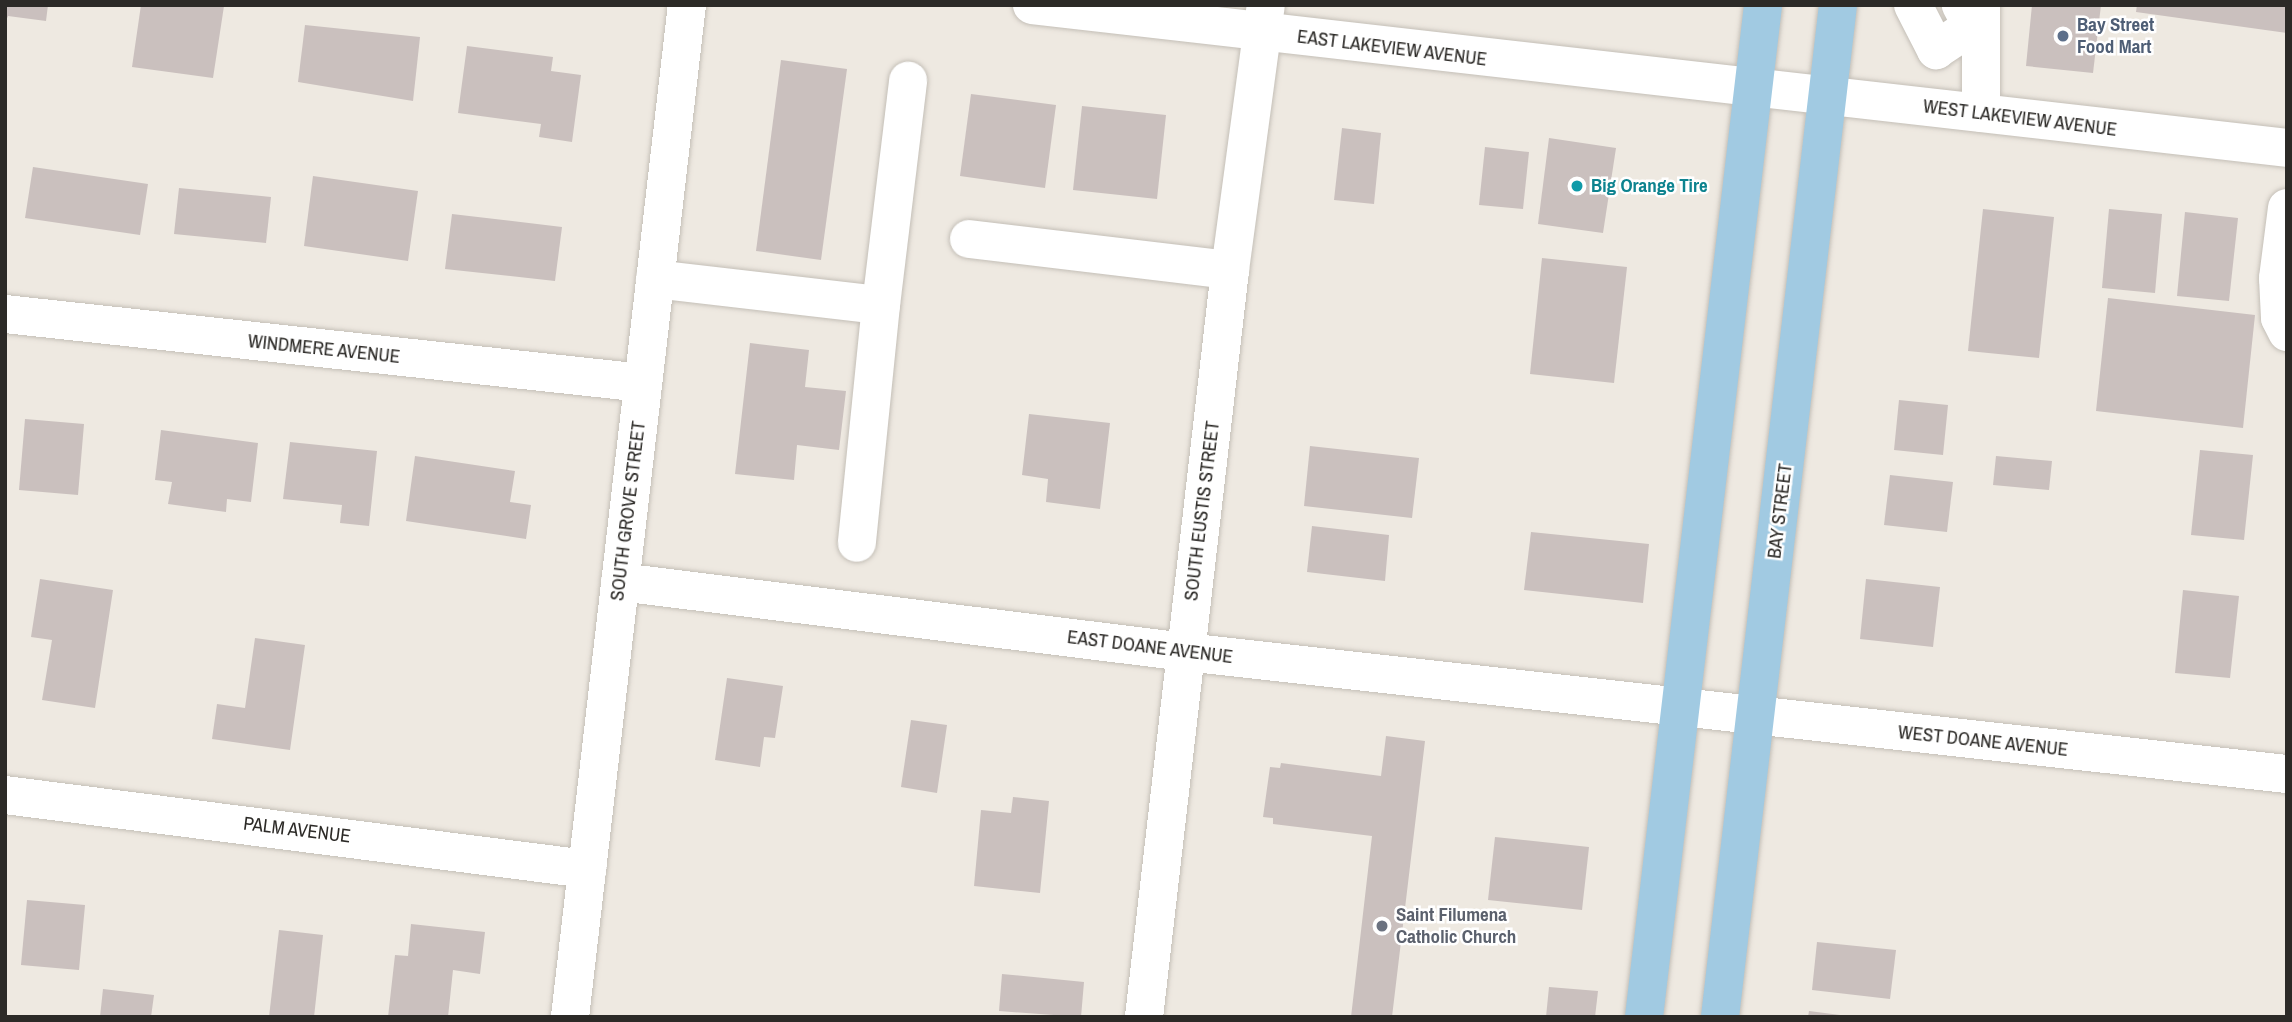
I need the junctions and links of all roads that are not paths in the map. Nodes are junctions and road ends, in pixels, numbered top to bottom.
1 (687, 5) edge
2 (1032, 5) edge
3 (1763, 5) edge
4 (1838, 5) edge
5 (1913, 5) edge
6 (1981, 5) edge
7 (1264, 19) edge
8 (1956, 23) edge
9 (1981, 63) junction
10 (908, 82) dead end
11 (1753, 87) junction
12 (1828, 96) junction
13 (1981, 113) junction
14 (2287, 148) edge
15 (2287, 208) edge
16 (969, 239) dead end
17 (1230, 270) junction
18 (655, 279) junction
19 (881, 305) junction
20 (5, 314) edge
21 (2287, 332) edge
22 (643, 383) junction
23 (857, 543) dead end
24 (620, 582) junction
25 (1185, 652) junction
26 (1679, 707) junction
27 (1756, 716) junction
28 (2287, 774) edge
29 (5, 795) edge
30 (587, 869) junction
31 (570, 1017) edge
32 (1144, 1017) edge
33 (1644, 1017) edge
34 (1720, 1017) edge

1 - 18 street, SOUTH GROVE STREET
2 - 7 street, EAST LAKEVIEW AVENUE
3 - 11 main road
4 - 12 main road, BAY STREET
5 - 8 street
6 - 9 street
7 - 11 street, EAST LAKEVIEW AVENUE
7 - 17 street, SOUTH EUSTIS STREET
8 - 9 street
9 - 13 street
10 - 19 street
11 - 12 street, WEST LAKEVIEW AVENUE
11 - 26 main road
12 - 13 street, WEST LAKEVIEW AVENUE
12 - 27 main road, BAY STREET
13 - 14 street, WEST LAKEVIEW AVENUE
15 - 21 street
16 - 17 street
17 - 25 street, SOUTH EUSTIS STREET
18 - 19 street
18 - 22 street, SOUTH GROVE STREET
19 - 23 street
20 - 22 street, WINDMERE AVENUE
22 - 24 street, SOUTH GROVE STREET
24 - 25 street, EAST DOANE AVENUE
24 - 30 street, SOUTH GROVE STREET
25 - 26 street, EAST DOANE AVENUE
25 - 32 street, SOUTH EUSTIS STREET
26 - 27 street, WEST DOANE AVENUE
26 - 33 main road
27 - 28 street, WEST DOANE AVENUE
27 - 34 main road, BAY STREET
29 - 30 street, PALM AVENUE
30 - 31 street, SOUTH GROVE STREET

